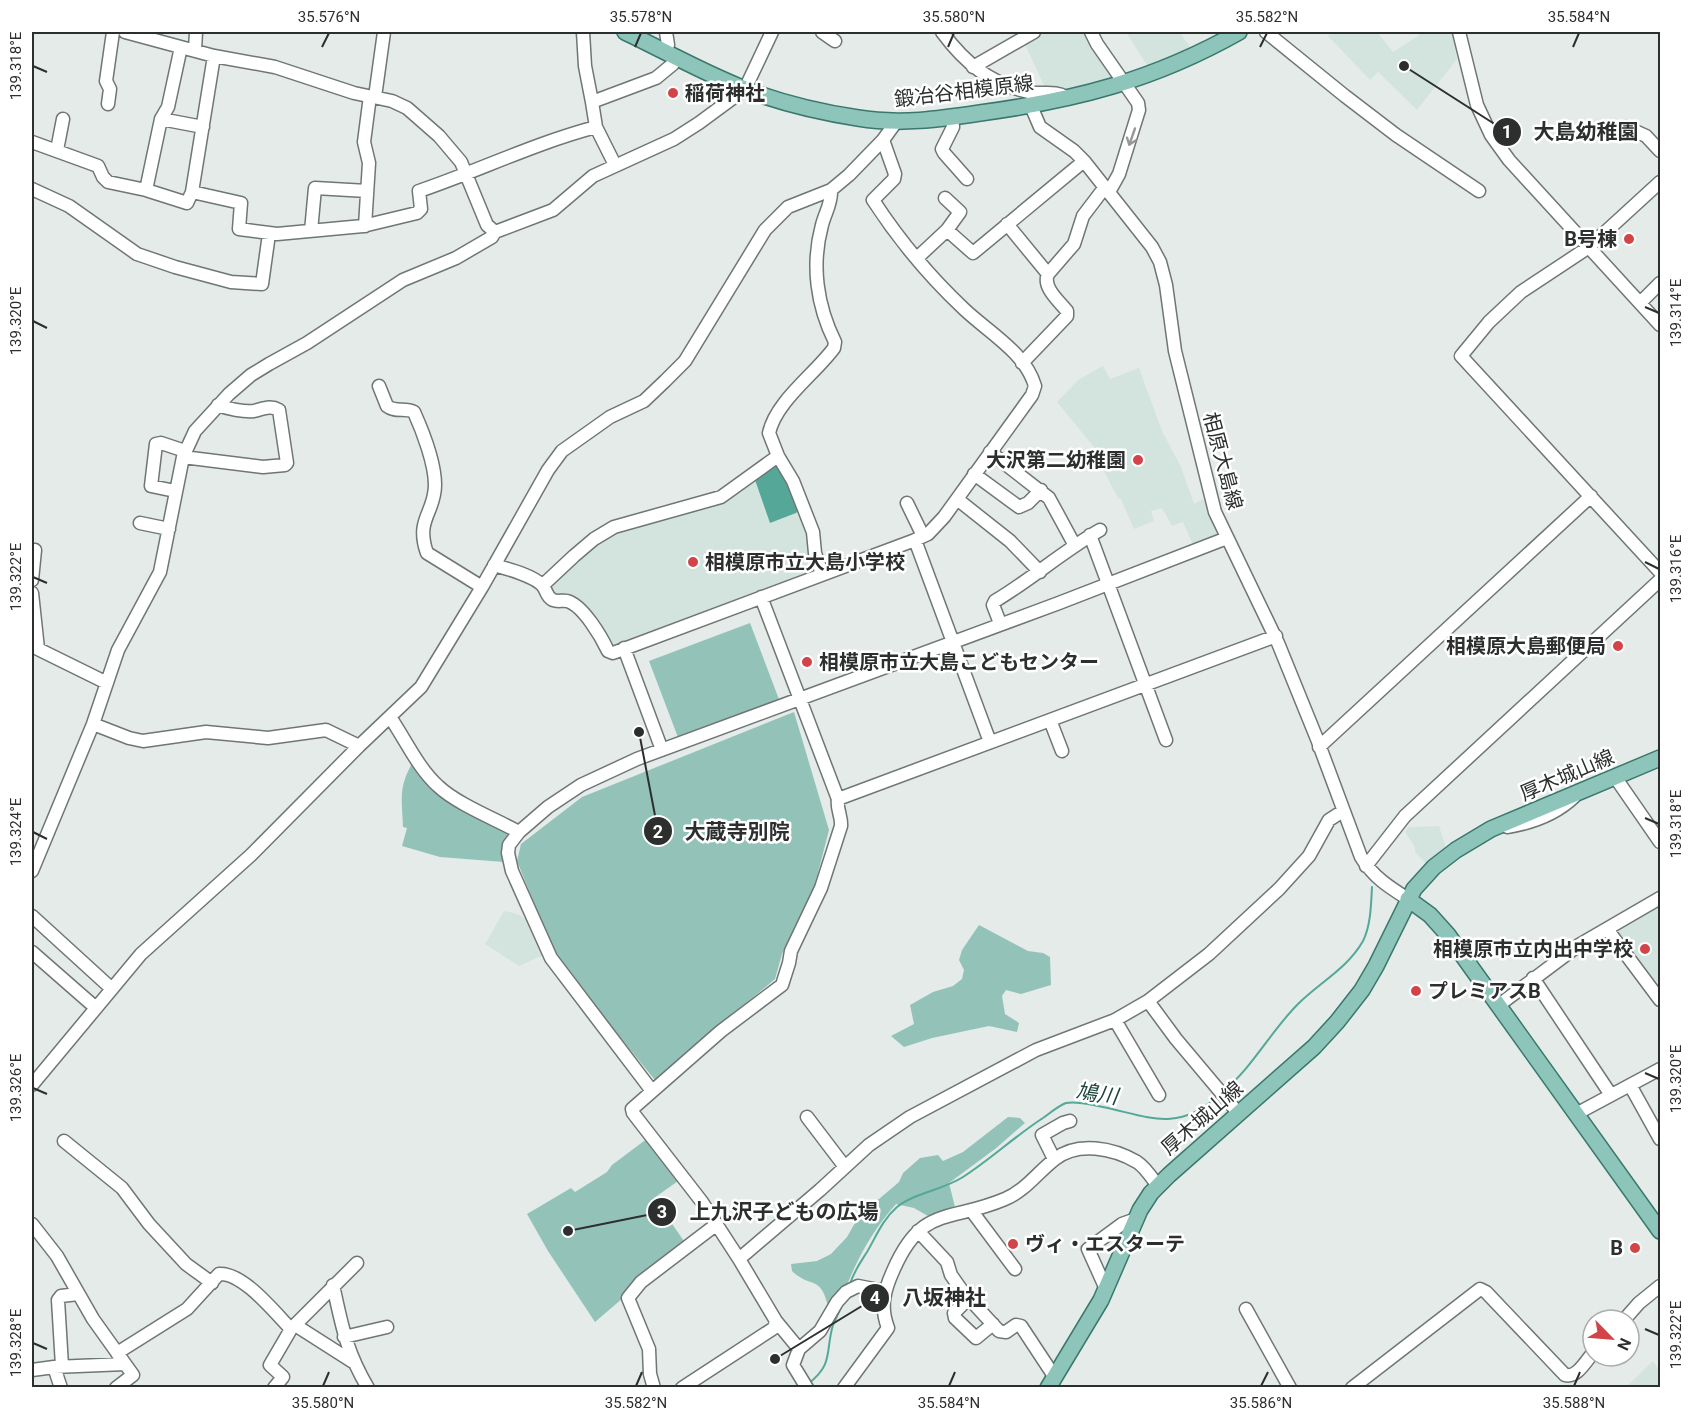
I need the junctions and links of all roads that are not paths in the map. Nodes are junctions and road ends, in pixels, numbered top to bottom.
1 (113, 32) edge
2 (125, 32) edge
3 (196, 32) edge
4 (384, 32) edge
5 (583, 32) edge
6 (625, 32) edge
7 (666, 32) edge
8 (772, 32) edge
9 (822, 32) edge
10 (942, 32) edge
11 (1034, 32) edge
12 (1091, 32) edge
13 (1239, 32) edge
14 (1266, 32) edge
15 (1459, 32) edge
16 (835, 41) dead end
17 (668, 45) dead end
18 (181, 47) junction
19 (195, 50) junction
20 (214, 56) junction
21 (673, 64) dead end
22 (973, 67) junction
23 (1124, 84) junction
24 (744, 89) junction
25 (372, 97) junction
26 (1067, 98) junction
27 (592, 102) junction
28 (108, 104) dead end
29 (1031, 106) junction
30 (952, 117) junction
31 (63, 119) dead end
32 (161, 120) junction
33 (896, 122) junction
34 (203, 127) junction
35 (596, 127) junction
36 (1626, 127) dead end
37 (884, 140) junction
38 (32, 142) edge
39 (57, 150) junction
40 (1660, 151) edge
41 (1084, 161) junction
42 (615, 165) junction
43 (466, 175) junction
44 (967, 179) dead end
45 (1660, 182) edge
46 (32, 189) edge
47 (146, 190) junction
48 (831, 190) junction
49 (1107, 190) junction
50 (367, 191) junction
51 (192, 192) junction
52 (1479, 192) dead end
53 (945, 198) dead end
54 (1007, 224) junction
55 (365, 226) junction
56 (310, 231) junction
57 (947, 231) junction
58 (495, 232) junction
59 (268, 234) junction
60 (1588, 247) junction
61 (916, 258) junction
62 (1048, 274) junction
63 (1660, 283) edge
64 (1640, 303) junction
65 (1660, 325) edge
66 (1022, 363) junction
67 (379, 386) dead end
68 (218, 405) junction
69 (990, 452) junction
70 (184, 454) junction
71 (778, 456) junction
72 (974, 474) junction
73 (1041, 490) junction
74 (175, 491) junction
75 (1591, 496) junction
76 (957, 499) junction
77 (907, 503) dead end
78 (140, 523) dead end
79 (169, 529) junction
80 (919, 538) junction
81 (1227, 538) junction
82 (1074, 544) junction
83 (35, 550) dead end
84 (494, 565) junction
85 (1040, 572) junction
86 (1660, 572) edge
87 (822, 574) junction
88 (32, 580) edge
89 (1660, 580) edge
90 (1107, 583) junction
91 (543, 585) junction
92 (482, 587) junction
93 (32, 593) edge
94 (761, 597) junction
95 (1000, 623) junction
96 (1276, 636) junction
97 (952, 641) junction
98 (624, 648) junction
99 (107, 682) junction
100 (1145, 684) junction
101 (800, 698) junction
102 (390, 717) junction
103 (1050, 720) junction
104 (93, 723) junction
105 (1166, 740) dead end
106 (990, 742) junction
107 (359, 746) junction
108 (1319, 747) junction
109 (662, 750) junction
110 (1062, 751) dead end
111 (1660, 758) edge
112 (1615, 777) junction
113 (838, 800) junction
114 (1343, 811) junction
115 (519, 832) junction
116 (1660, 842) edge
117 (1366, 866) junction
118 (32, 871) edge
119 (1660, 898) edge
120 (1408, 899) junction
121 (32, 916) edge
122 (1607, 929) junction
123 (32, 952) edge
124 (1533, 978) junction
125 (112, 990) junction
126 (1660, 1000) edge
127 (1148, 1001) junction
128 (1499, 1005) junction
129 (96, 1008) junction
130 (1115, 1020) junction
131 (1660, 1069) edge
132 (34, 1078) edge
133 (1630, 1085) junction
134 (652, 1091) junction
135 (1159, 1095) dead end
136 (1611, 1095) junction
137 (1239, 1114) junction
138 (1576, 1114) junction
139 (807, 1117) dead end
140 (1070, 1121) dead end
141 (1660, 1139) edge
142 (64, 1142) dead end
143 (1054, 1159) junction
144 (845, 1167) junction
145 (1158, 1186) junction
146 (971, 1210) junction
147 (1136, 1219) junction
148 (32, 1224) edge
149 (717, 1224) junction
150 (918, 1231) junction
151 (1660, 1232) edge
152 (739, 1259) junction
153 (357, 1263) dead end
154 (1015, 1269) dead end
155 (212, 1283) junction
156 (333, 1285) junction
157 (1660, 1286) edge
158 (1107, 1289) junction
159 (884, 1291) junction
160 (78, 1294) junction
161 (969, 1298) junction
162 (1635, 1308) edge
163 (1246, 1309) dead end
164 (776, 1321) junction
165 (993, 1324) junction
166 (293, 1327) junction
167 (387, 1327) dead end
168 (344, 1337) junction
169 (799, 1349) junction
170 (117, 1353) junction
171 (353, 1362) junction
172 (125, 1364) junction
173 (58, 1366) junction
174 (1581, 1367) edge
175 (32, 1370) edge
176 (1051, 1382) edge
177 (806, 1385) edge
178 (61, 1388) edge
179 (116, 1388) edge
180 (274, 1388) edge
181 (368, 1388) edge
182 (654, 1388) edge
183 (681, 1388) edge
184 (844, 1388) edge
185 (1290, 1388) edge
186 (1353, 1388) edge

1 - 28 street
2 - 18 street
3 - 19 street
4 - 25 street
5 - 27 street
6 - 24 main road, 鍛冶谷相模原線
7 - 17 street
8 - 24 street
9 - 16 street
10 - 22 street
11 - 22 street
12 - 23 street
13 - 23 main road, 鍛冶谷相模原線
14 - 52 street
15 - 60 street
18 - 19 street
18 - 32 street
19 - 20 street
20 - 25 street
20 - 34 street
21 - 27 street
22 - 26 street
23 - 26 main road, 鍛冶谷相模原線
23 -> 49 street
24 - 33 main road, 鍛冶谷相模原線
24 - 42 street
25 - 43 street
25 - 50 street
26 - 29 main road, 鍛冶谷相模原線
27 - 35 street
29 - 30 main road, 鍛冶谷相模原線
29 - 41 street, 相原大島線
30 - 33 main road, 鍛冶谷相模原線
30 - 44 street
31 - 39 street
32 - 34 street
32 - 47 street
33 - 37 street
34 - 51 street
35 - 42 street
35 - 43 street
36 - 40 street
37 - 48 street
37 - 61 street
38 - 39 street
39 - 47 street
41 - 49 street, 相原大島線
41 - 54 street
42 - 58 street
43 - 55 street
43 - 58 street
45 - 60 street
46 - 59 street
47 - 51 street
48 - 71 street
48 - 84 street
49 - 62 street
49 - 81 street, 相原大島線
50 - 55 street
50 - 56 street
51 - 59 street
53 - 57 street
54 - 57 street
54 - 62 street
55 - 56 street
56 - 59 street
57 - 61 street
58 - 68 street
60 - 64 street
60 - 75 street
61 - 66 street
62 - 66 street
63 - 64 street
64 - 65 street
66 - 69 street
67 - 92 street
68 - 70 street
68 - 70 street
69 - 72 street
69 - 73 street
70 - 74 street
70 - 74 street
71 - 87 street
71 - 91 street
72 - 73 street
72 - 76 street
73 - 82 street
74 - 79 street
75 - 86 street
75 - 108 street
76 - 80 street
76 - 85 street
77 - 80 street
78 - 79 street
79 - 99 street
80 - 87 street
80 - 97 street
81 - 90 street
81 - 96 street, 相原大島線
82 - 85 street
82 - 90 street
83 - 88 street
84 - 91 street
84 - 92 street
85 - 95 street
87 - 94 street
89 - 117 street
90 - 95 street
90 - 100 street
91 - 98 street
92 - 102 street
93 - 99 street
94 - 98 street
94 - 101 street
95 - 97 street
96 - 100 street
96 - 108 street, 相原大島線
97 - 101 street
97 - 106 street
98 - 109 street
99 - 104 street
100 - 103 street
100 - 105 street
101 - 109 street
101 - 113 street
102 - 107 street
102 - 115 street
103 - 106 street
103 - 110 street
104 - 107 street
104 - 118 street
106 - 113 street
107 - 125 street
108 - 114 street, 相原大島線
109 - 115 street
111 - 112 main road, 厚木城山線
112 - 116 street
112 - 120 main road, 厚木城山線
113 - 134 street
114 - 117 street, 相原大島線
114 - 127 street
115 - 134 street
117 - 120 street, 相原大島線
119 - 122 street
120 - 128 main road
120 - 137 main road, 厚木城山線
121 - 125 street
122 - 124 street
122 - 126 street
123 - 129 street
124 - 128 street
124 - 136 street
125 - 129 street
127 - 130 street
127 - 137 street
128 - 138 main road
129 - 132 street
130 - 135 street
130 - 144 street
131 - 133 street
133 - 136 street
133 - 141 street
134 - 149 street
136 - 138 street
137 - 145 main road, 厚木城山線
138 - 151 main road
139 - 144 street
140 - 143 street
142 - 155 street
143 - 145 street
143 - 146 street
144 - 152 street
145 - 147 main road, 厚木城山線
146 - 150 street
146 - 154 street
147 - 158 main road, 厚木城山線
147 - 158 street
148 - 160 street
149 - 152 street
149 - 182 street
150 - 159 street
150 - 161 street
152 - 164 street
153 - 156 street
155 - 166 street
155 - 170 street
156 - 166 street
156 - 168 street
157 - 162 street
158 - 176 main road, 厚木城山線
159 - 169 street
159 - 184 street
160 - 170 street
160 - 173 street
161 - 165 street
161 - 165 street
163 - 185 street
164 - 169 street
164 - 183 street
165 - 176 street
166 - 171 street
166 - 180 street
167 - 168 street
168 - 171 street
169 - 177 street
170 - 172 street
171 - 181 street
172 - 173 street
172 - 179 street
173 - 175 street
173 - 178 street
174 - 186 street

